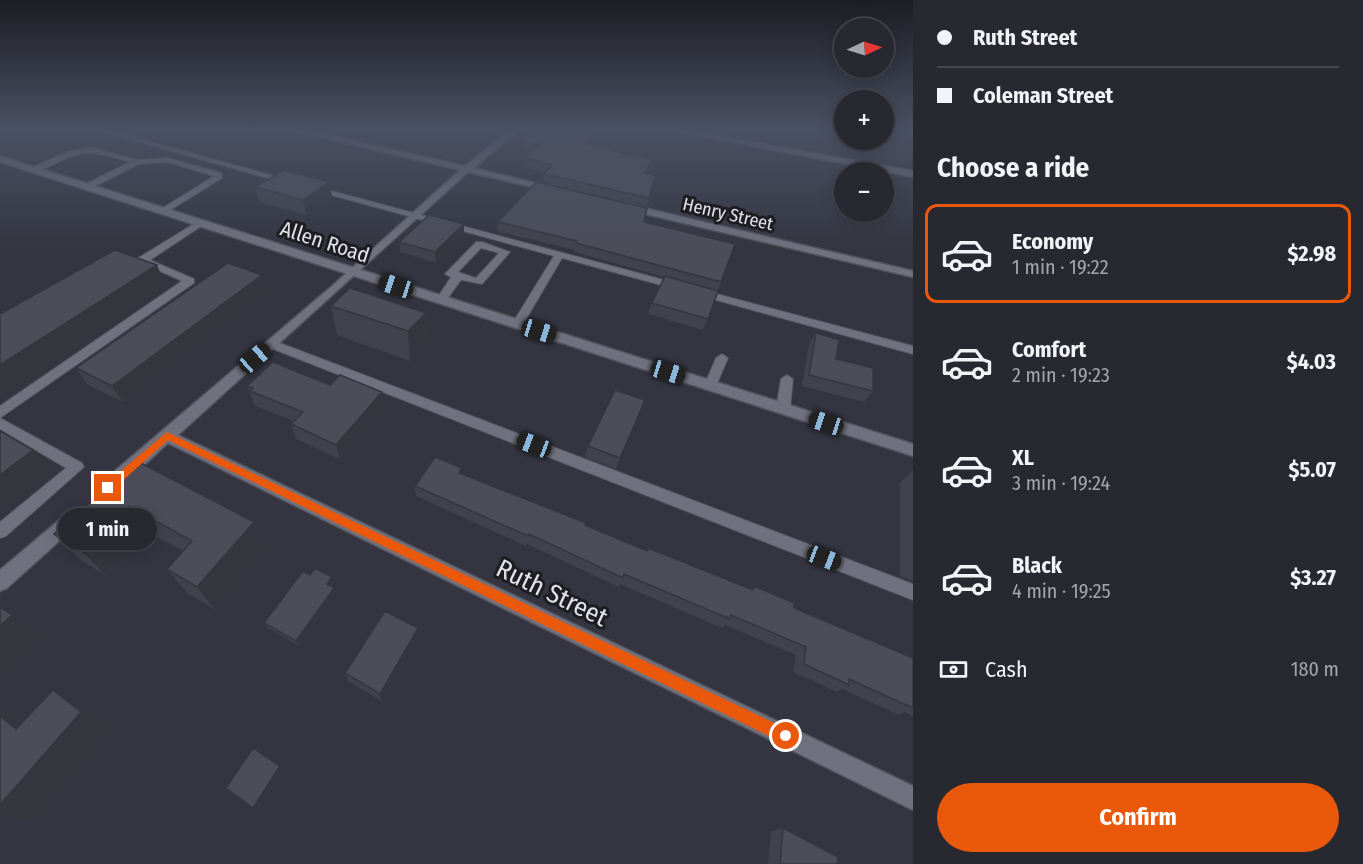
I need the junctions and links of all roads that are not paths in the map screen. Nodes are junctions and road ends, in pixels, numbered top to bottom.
1 (34, 169) edge
2 (122, 169) edge
3 (198, 169) edge
4 (247, 169) edge
5 (888, 169) edge
6 (466, 170) joint
7 (913, 174) edge
8 (294, 182) edge
9 (306, 185) edge
10 (87, 187) junction
11 (566, 192) edge
12 (612, 203) edge
13 (164, 211) junction
14 (416, 215) junction
15 (200, 223) junction
16 (560, 254) junction
17 (143, 260) junction
18 (124, 264) edge
19 (352, 271) junction
20 (913, 274) edge
21 (457, 275) junction
22 (441, 300) junction
23 (518, 324) junction
24 (272, 344) junction
25 (913, 350) edge
26 (722, 358) dead end
27 (787, 379) dead end
28 (710, 386) junction
29 (783, 409) junction
30 (0, 413) edge
31 (0, 423) edge
32 (167, 436) junction
33 (913, 450) edge
34 (108, 488) edge
35 (81, 511) edge
36 (0, 531) edge
37 (0, 582) edge
38 (913, 592) edge
39 (913, 798) edge

1 - 10 street, Allen Road
2 - 10 lane
3 - 13 lane
4 - 8 lane
5 - 7 street
6 - 11 street
6 - 14 street
9 - 14 lane
10 - 13 street, Allen Road
12 - 20 street, Henry Street
13 - 15 street, Allen Road
14 - 16 lane
14 - 19 street
15 - 17 lane
15 - 19 street, Allen Road
16 - 23 lane
16 - 25 lane
17 - 18 lane
17 - 30 lane
19 - 22 street, Allen Road
19 - 24 street
21 - 21 lane
21 - 22 lane
22 - 23 street, Allen Road
23 - 28 street, Allen Road
24 - 32 street
24 - 38 lane
26 - 28 lane
27 - 29 lane
28 - 29 street, Allen Road
29 - 33 street, Allen Road
31 - 36 lane
32 - 34 street
32 - 39 street, Ruth Street
35 - 37 street

